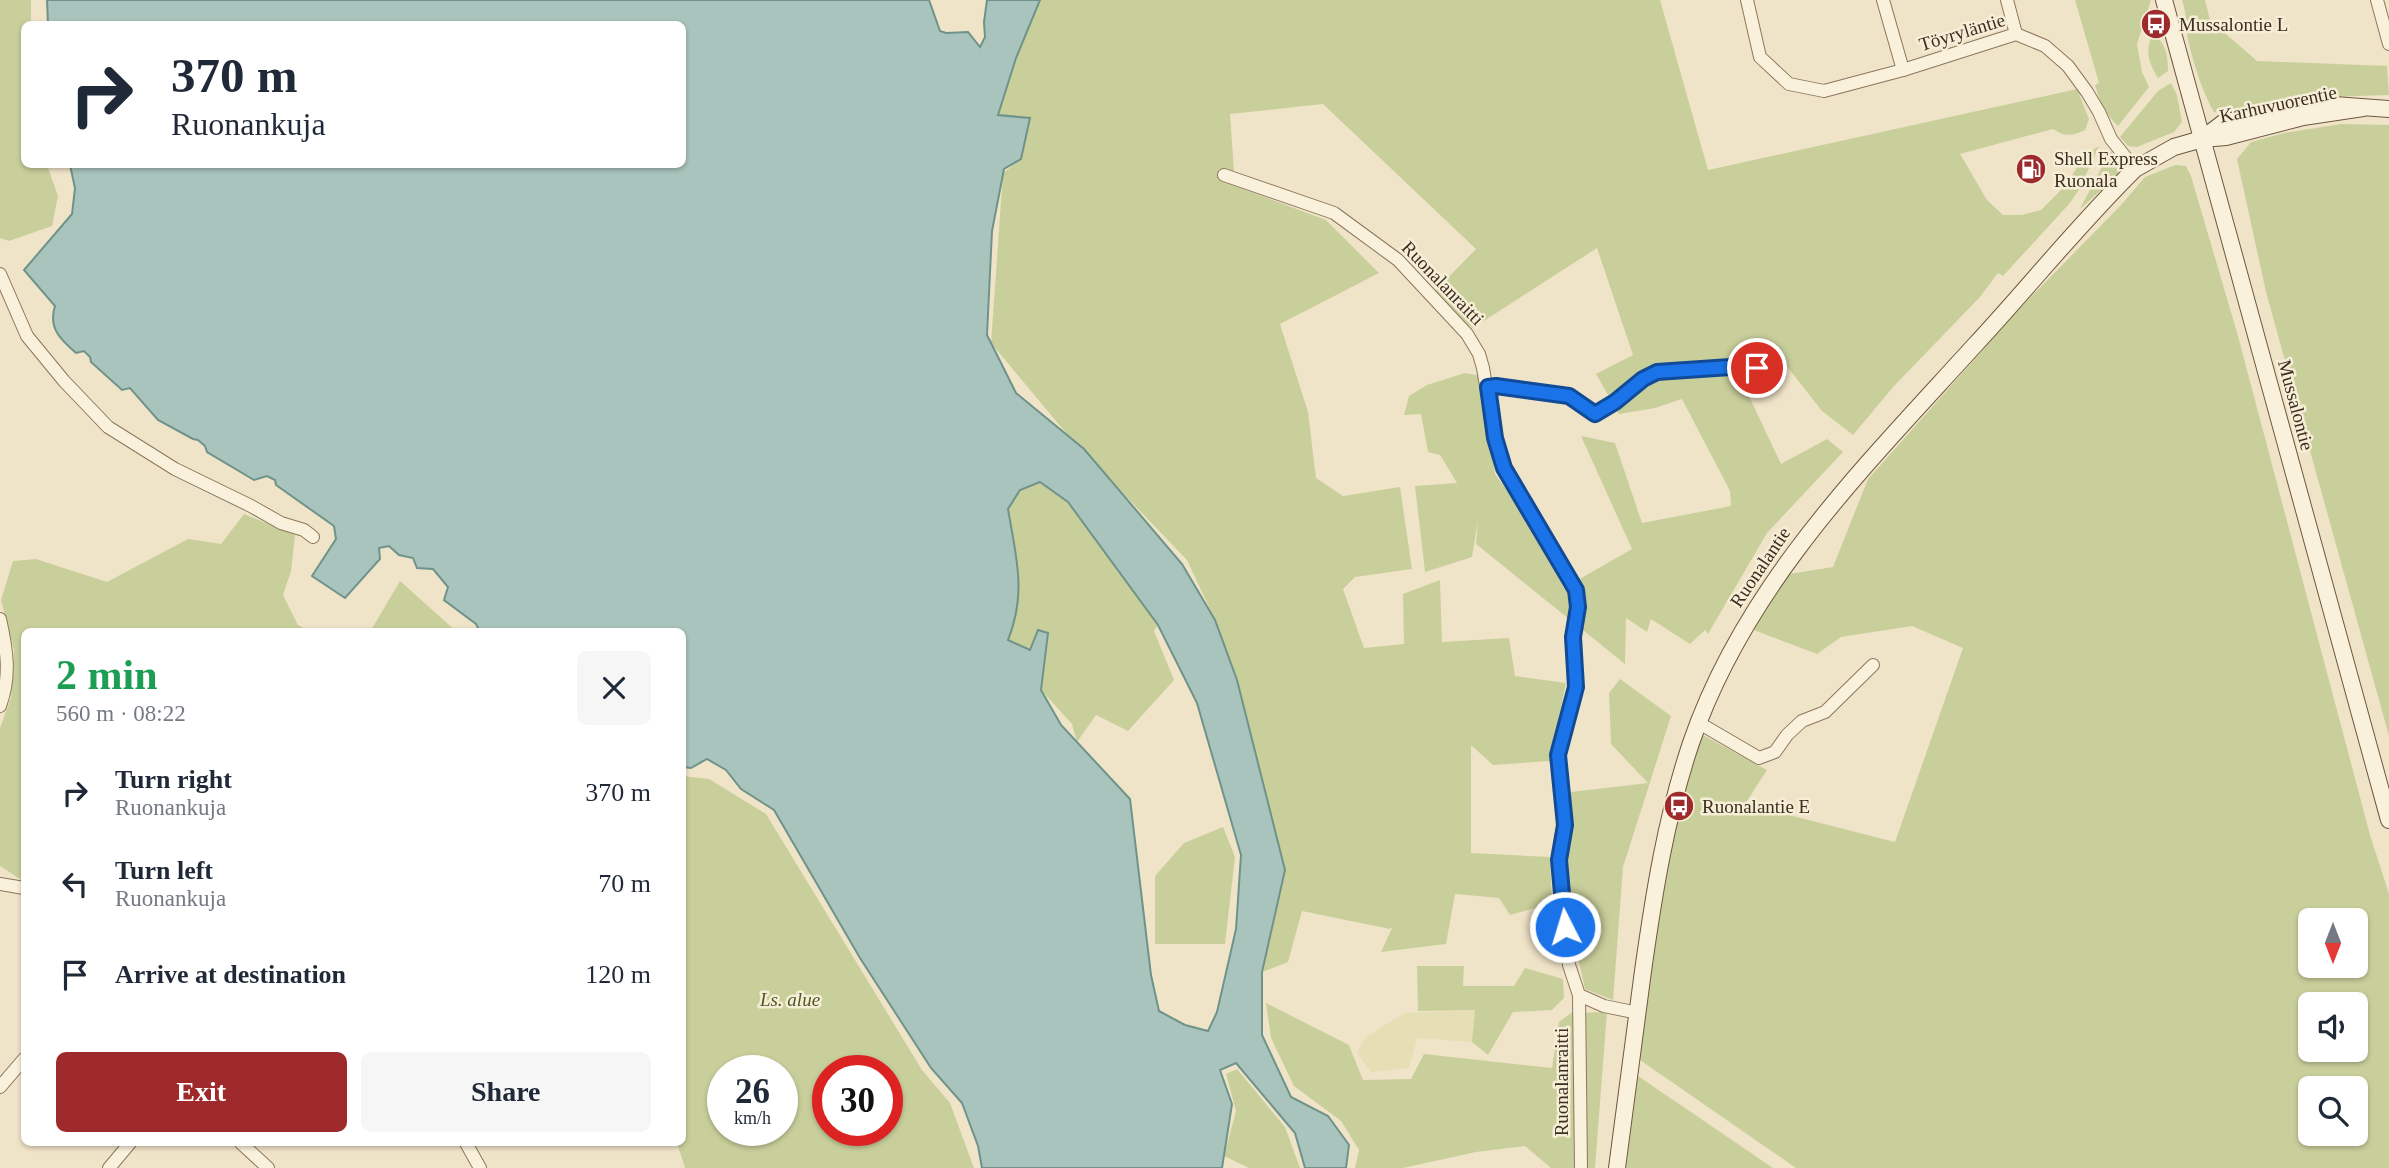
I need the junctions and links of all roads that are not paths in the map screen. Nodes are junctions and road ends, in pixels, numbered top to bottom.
1 (1746, 0) edge
2 (1883, 0) edge
3 (2007, 0) edge
4 (2164, 0) edge
5 (2377, 0) edge
6 (2016, 34) junction
7 (2389, 44) edge
8 (1903, 70) junction
9 (2389, 109) edge
10 (2202, 139) junction
11 (2135, 169) junction
12 (1224, 175) dead end
13 (0, 274) edge
14 (1772, 385) dead end
15 (1488, 387) junction
16 (313, 537) dead end
17 (0, 619) edge
18 (1873, 665) dead end
19 (0, 706) edge
20 (1699, 723) junction
21 (2389, 820) edge
22 (0, 884) edge
23 (21, 888) edge
24 (1578, 995) junction
25 (1638, 1013) junction
26 (21, 1062) edge
27 (0, 1087) edge
28 (127, 1146) edge
29 (244, 1146) edge
30 (468, 1146) edge
31 (109, 1168) edge
32 (268, 1168) edge
33 (480, 1168) edge
34 (1581, 1168) edge
35 (1617, 1168) edge

1 - 8 street, Töyryläntie
2 - 8 street, Töyryläntie
3 - 6 street
4 - 10 street, Mussalontie
5 - 7 street
6 - 8 street, Töyryläntie
6 - 11 street, Töyryläntie
9 - 10 street, Karhuvuorentie
10 - 11 street, Ruonalantie
10 - 21 street, Mussalontie
11 - 20 street, Ruonalantie
12 - 15 street, Ruonalanraitti
13 - 16 street
14 - 15 street
15 - 24 street, Ruonalanraitti
17 - 19 street
18 - 20 street
20 - 25 street, Ruonalantie
22 - 23 street
24 - 25 street
24 - 34 street, Ruonalanraitti
25 - 35 street, Ruonalantie
26 - 27 street
28 - 31 street
29 - 32 street
30 - 33 street

